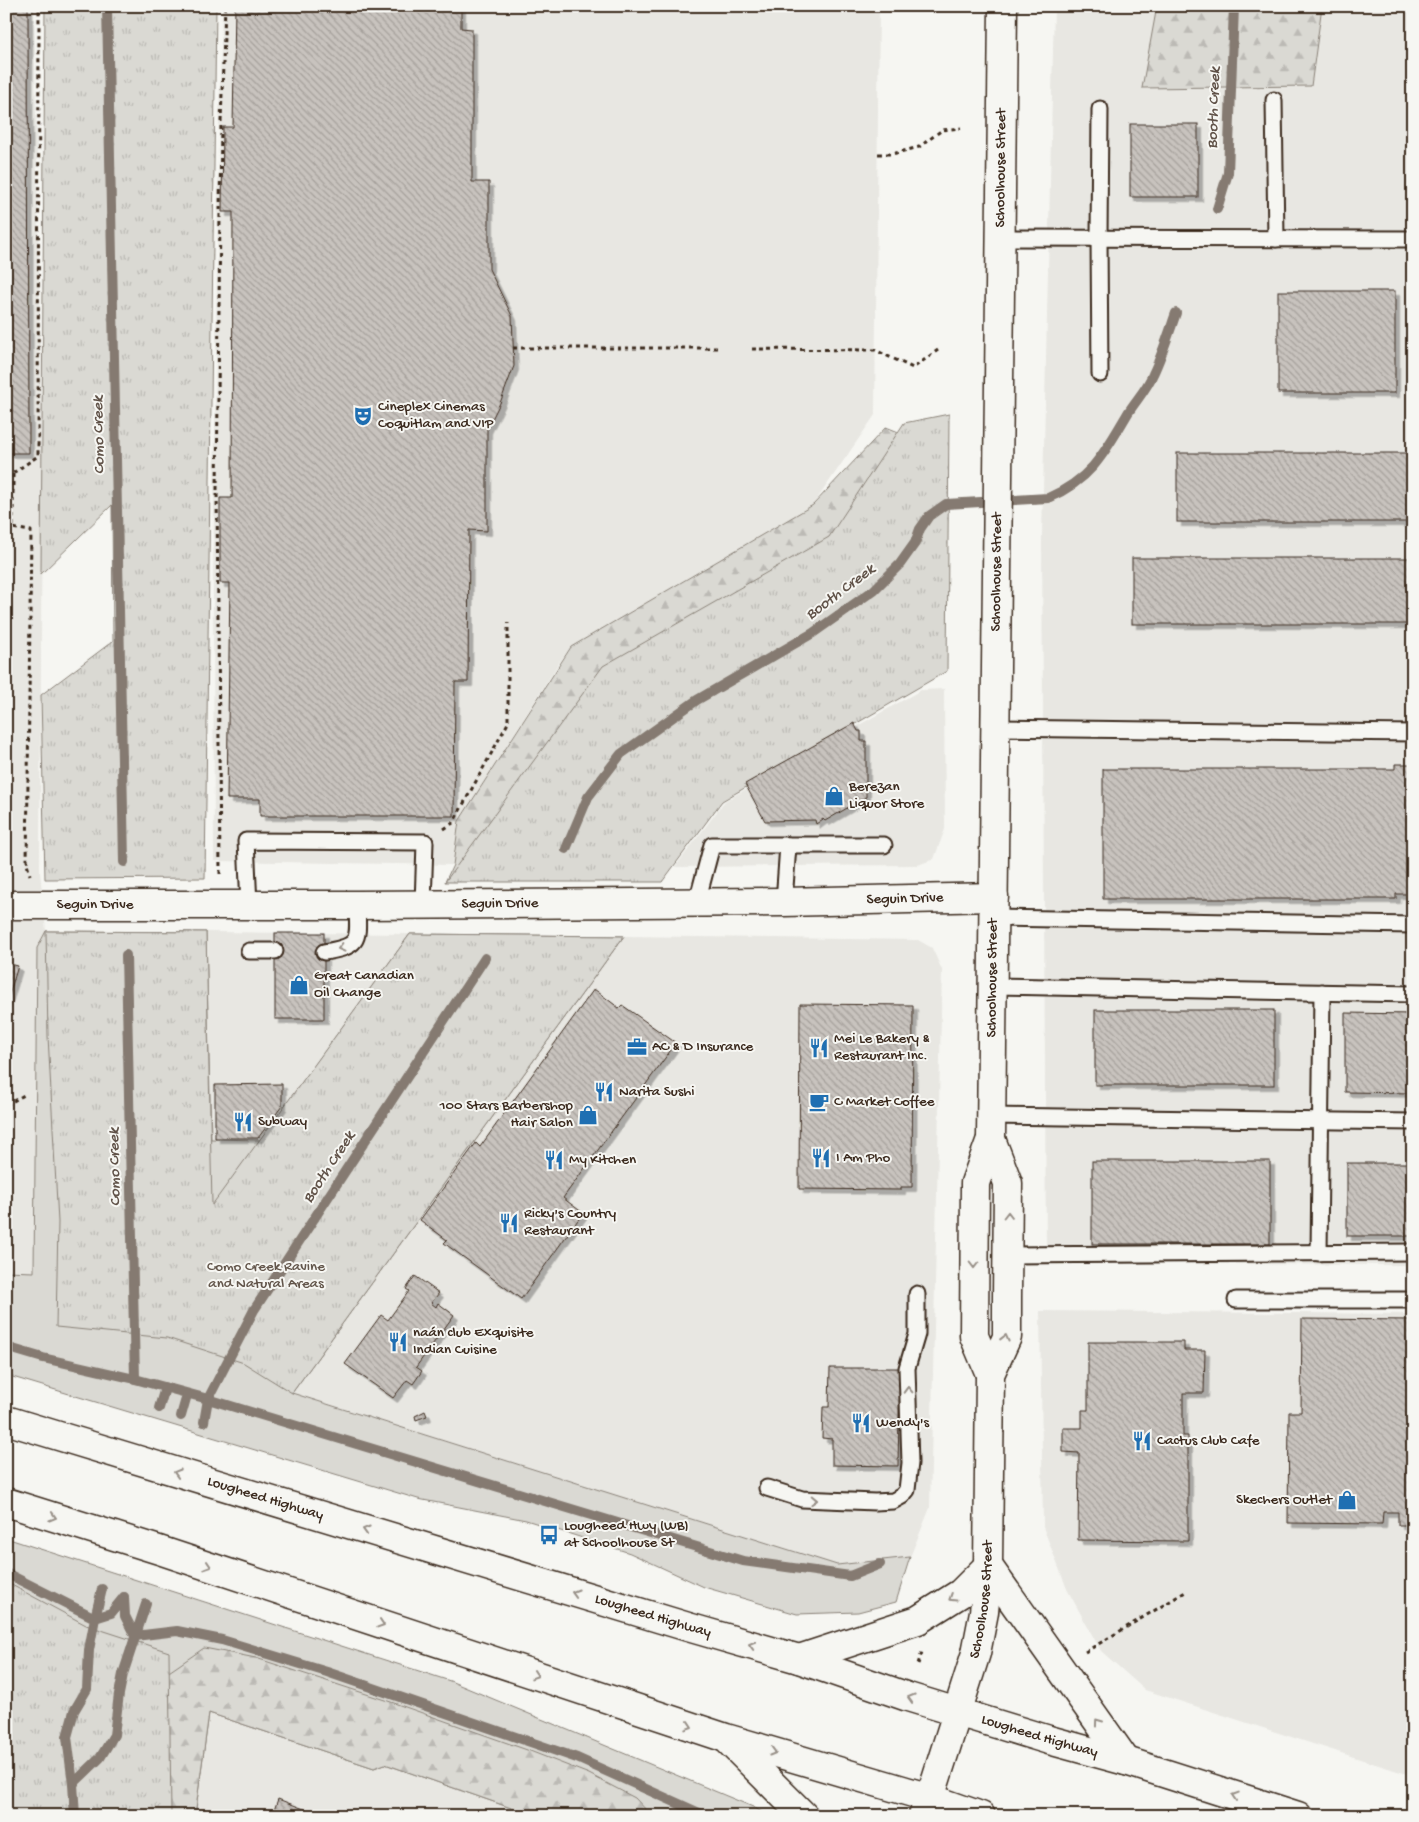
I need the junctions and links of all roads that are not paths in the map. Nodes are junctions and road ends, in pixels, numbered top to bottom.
1 (1003, 6) edge
2 (1274, 100) dead end
3 (1100, 109) dead end
4 (1000, 238) junction
5 (1098, 238) junction
6 (1276, 239) junction
7 (1413, 240) edge
8 (1100, 374) dead end
9 (996, 728) junction
10 (1413, 733) edge
11 (788, 845) junction
12 (884, 845) dead end
13 (697, 902) junction
14 (784, 902) junction
15 (6, 905) edge
16 (249, 905) junction
17 (357, 905) junction
18 (423, 905) junction
19 (994, 907) junction
20 (1413, 925) edge
21 (249, 951) dead end
22 (275, 951) dead end
23 (324, 952) dead end
24 (993, 986) junction
25 (1322, 992) junction
26 (1413, 994) edge
27 (1321, 1120) junction
28 (1413, 1122) edge
29 (991, 1127) junction
30 (1413, 1252) edge
31 (1318, 1253) junction
32 (1008, 1255) junction
33 (917, 1294) dead end
34 (1236, 1300) dead end
35 (1413, 1300) edge
36 (990, 1374) junction
37 (6, 1420) edge
38 (767, 1488) dead end
39 (6, 1502) edge
40 (988, 1566) junction
41 (799, 1659) junction
42 (957, 1712) junction
43 (726, 1738) junction
44 (1126, 1761) junction
45 (927, 1807) edge
46 (804, 1816) edge
47 (981, 1816) edge
48 (1298, 1816) edge

1 - 4 main road, Schoolhouse Street
2 - 6 lane
3 - 5 lane
4 - 5 lane
4 - 9 main road, Schoolhouse Street
5 - 6 lane
5 - 8 lane
6 - 7 lane
9 - 10 lane
9 - 19 main road, Schoolhouse Street
11 - 12 lane
11 - 13 lane
11 - 14 lane
13 - 14 main road, Seguin Drive
13 - 18 main road, Seguin Drive
14 - 19 main road, Seguin Drive
15 - 16 main road, Seguin Drive
16 - 17 main road, Seguin Drive
16 - 18 lane
17 - 18 main road, Seguin Drive
17 -> 23 lane
19 - 20 lane
19 - 24 main road, Schoolhouse Street
21 - 22 lane
24 - 25 lane
24 - 29 main road, Schoolhouse Street
25 - 26 lane
25 - 27 lane
27 - 28 lane
27 - 29 lane
27 - 31 lane
32 -> 29 main road, Schoolhouse Street
29 -> 36 main road, Schoolhouse Street
30 - 31 lane
31 - 32 lane
36 -> 32 main road, Schoolhouse Street
38 -> 33 lane
34 - 35 lane
36 - 40 main road, Schoolhouse Street
41 -> 37 main road, Lougheed Highway
39 -> 43 main road
40 -> 41 main road
40 - 42 main road, Schoolhouse Street
44 -> 40 main road
42 -> 41 main road, Lougheed Highway
42 - 44 main road, Lougheed Highway
42 - 45 main road, Schoolhouse Street
43 -> 45 main road
43 - 46 main road
48 -> 44 main road, Lougheed Highway
45 - 47 main road

